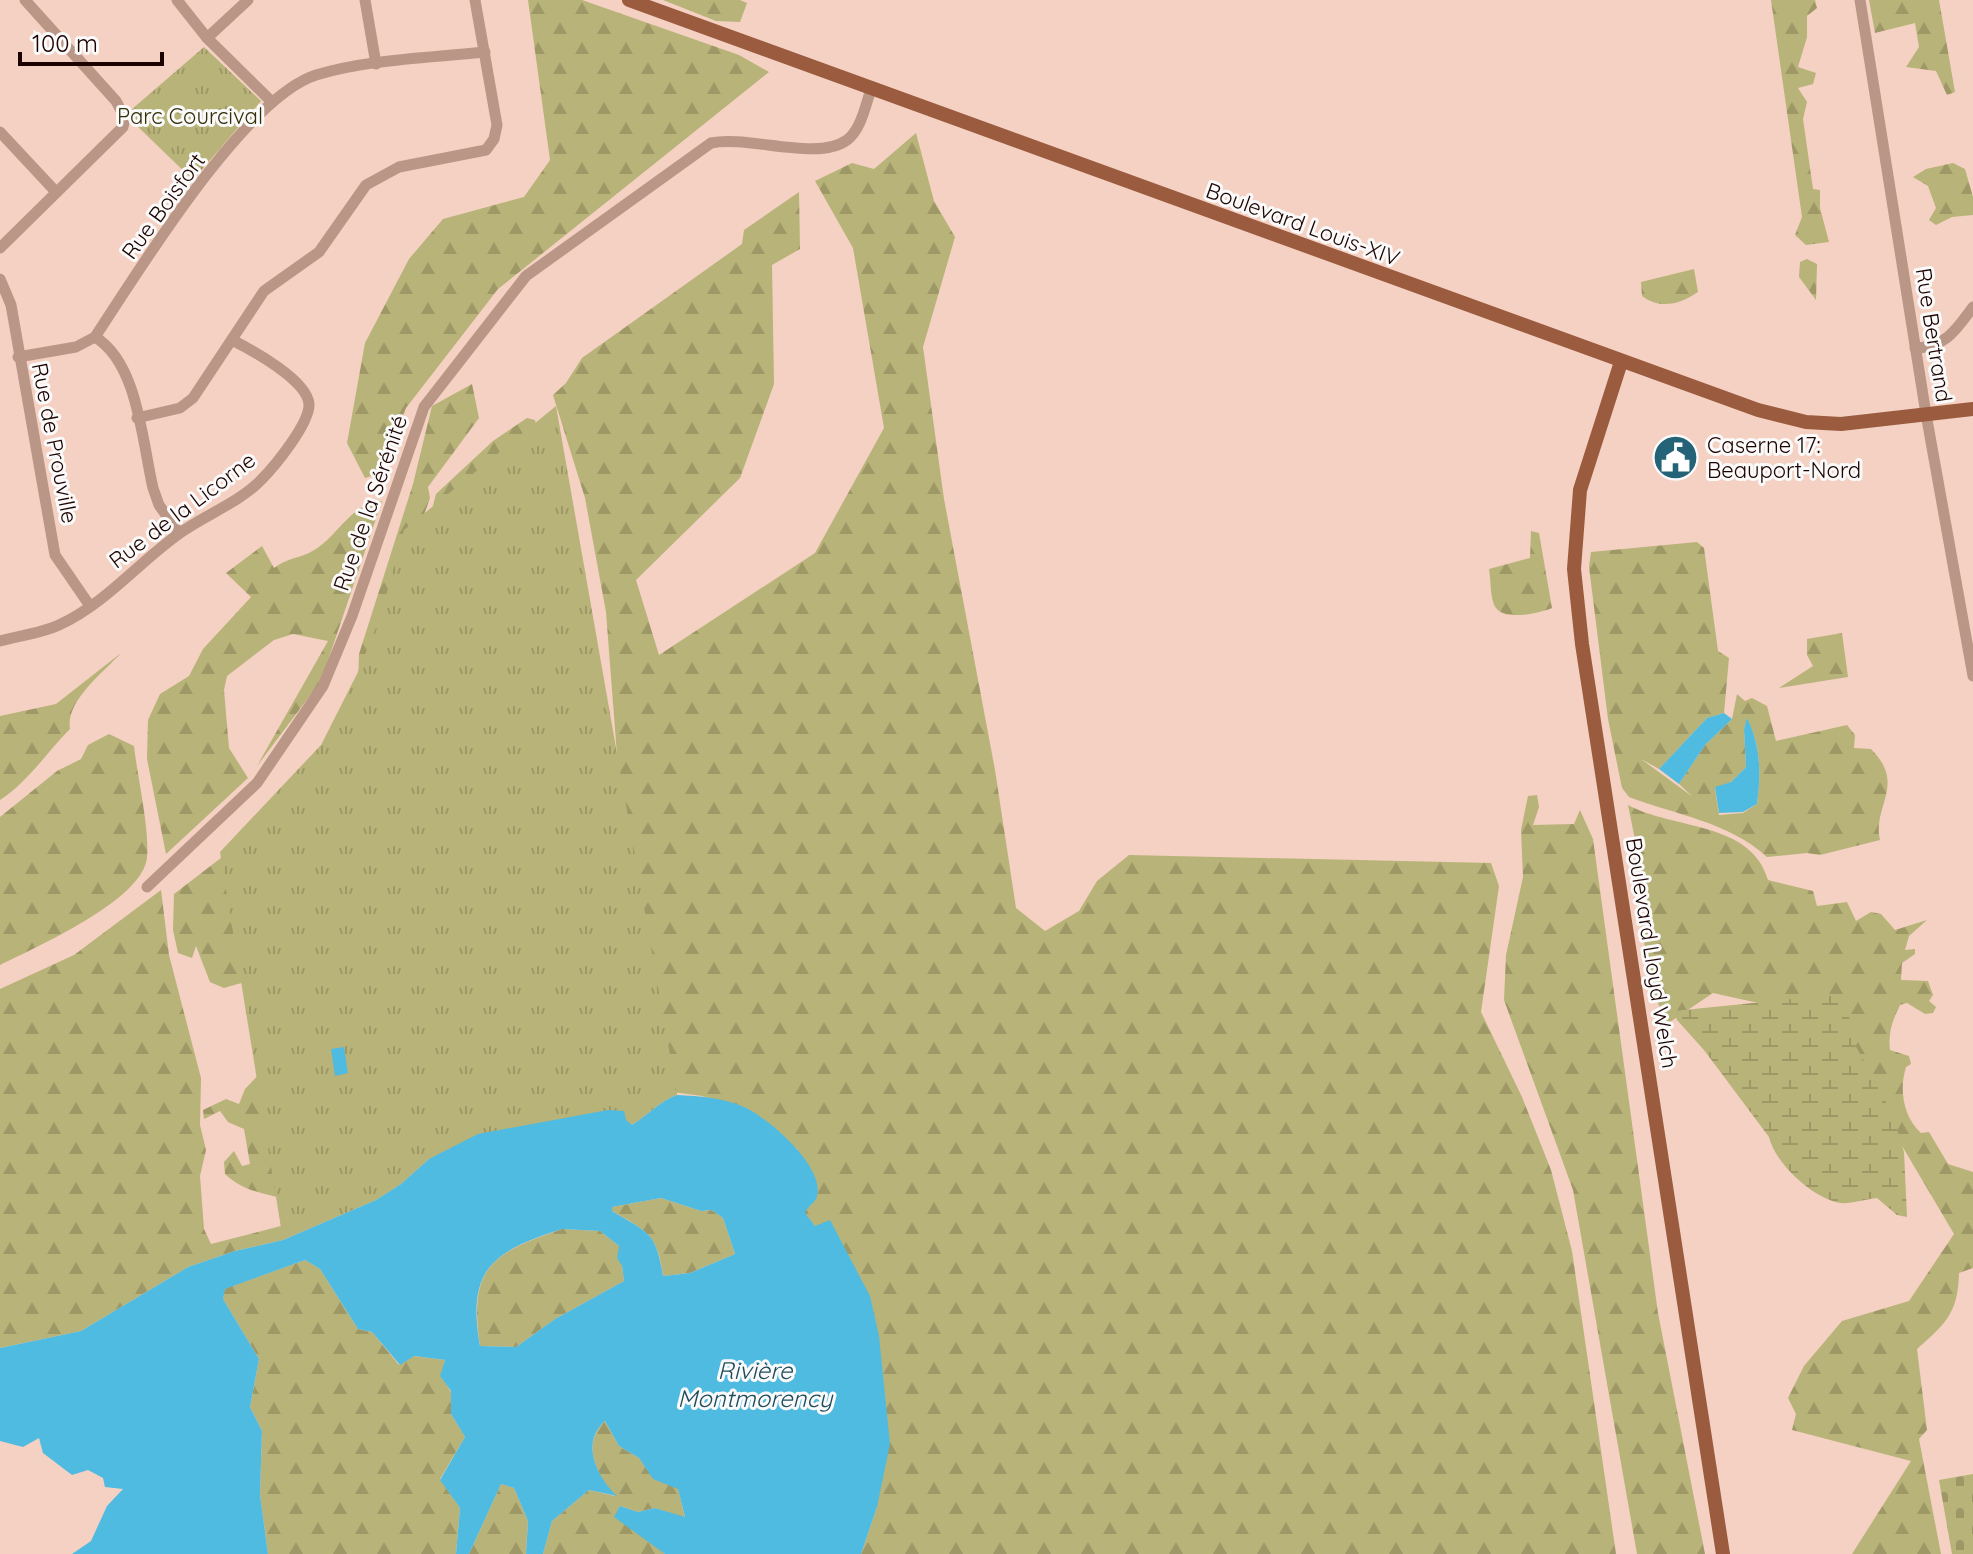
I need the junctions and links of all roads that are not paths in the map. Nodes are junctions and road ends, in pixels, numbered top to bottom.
1 (25, 0) edge
2 (177, 0) edge
3 (248, 0) edge
4 (365, 0) edge
5 (475, 0) edge
6 (629, 0) edge
7 (1860, 0) edge
8 (38, 4) edge
9 (207, 38) junction
10 (485, 52) junction
11 (376, 64) junction
12 (871, 89) junction
13 (272, 102) junction
14 (0, 132) edge
15 (56, 192) junction
16 (0, 248) edge
17 (0, 279) edge
18 (1973, 307) edge
19 (95, 337) junction
20 (232, 340) junction
21 (1915, 348) junction
22 (18, 357) junction
23 (1621, 362) junction
24 (1973, 409) edge
25 (1926, 414) junction
26 (137, 418) junction
27 (179, 533) junction
28 (90, 606) junction
29 (0, 641) edge
30 (1973, 676) edge
31 (147, 887) dead end
32 (1723, 1554) edge

1 - 8 street
2 - 9 street
3 - 9 street
4 - 11 street
5 - 10 street
6 - 12 main road, Boulevard Louis-XIV
7 - 21 street, Rue Bertrand
8 - 15 street
9 - 13 street
10 - 11 street, Rue Boisfort
10 - 20 street
11 - 13 street, Rue Boisfort
12 - 23 main road, Boulevard Louis-XIV
12 - 31 street, Rue de la Sérénité
13 - 19 street, Rue Boisfort
14 - 15 street
15 - 16 street
17 - 22 street, Rue de Prouville
18 - 21 street
19 - 22 street
19 - 26 street
20 - 26 street
20 - 27 street, Rue de la Licorne
21 - 25 street, Rue Bertrand
22 - 28 street, Rue de Prouville
23 - 25 main road, Boulevard Louis-XIV
23 - 32 main road, Boulevard Lloyd Welch
24 - 25 main road, Boulevard Louis-XIV
25 - 30 street, Rue Bertrand
26 - 27 street
27 - 28 street, Rue de la Licorne
28 - 29 street, Rue de la Licorne

